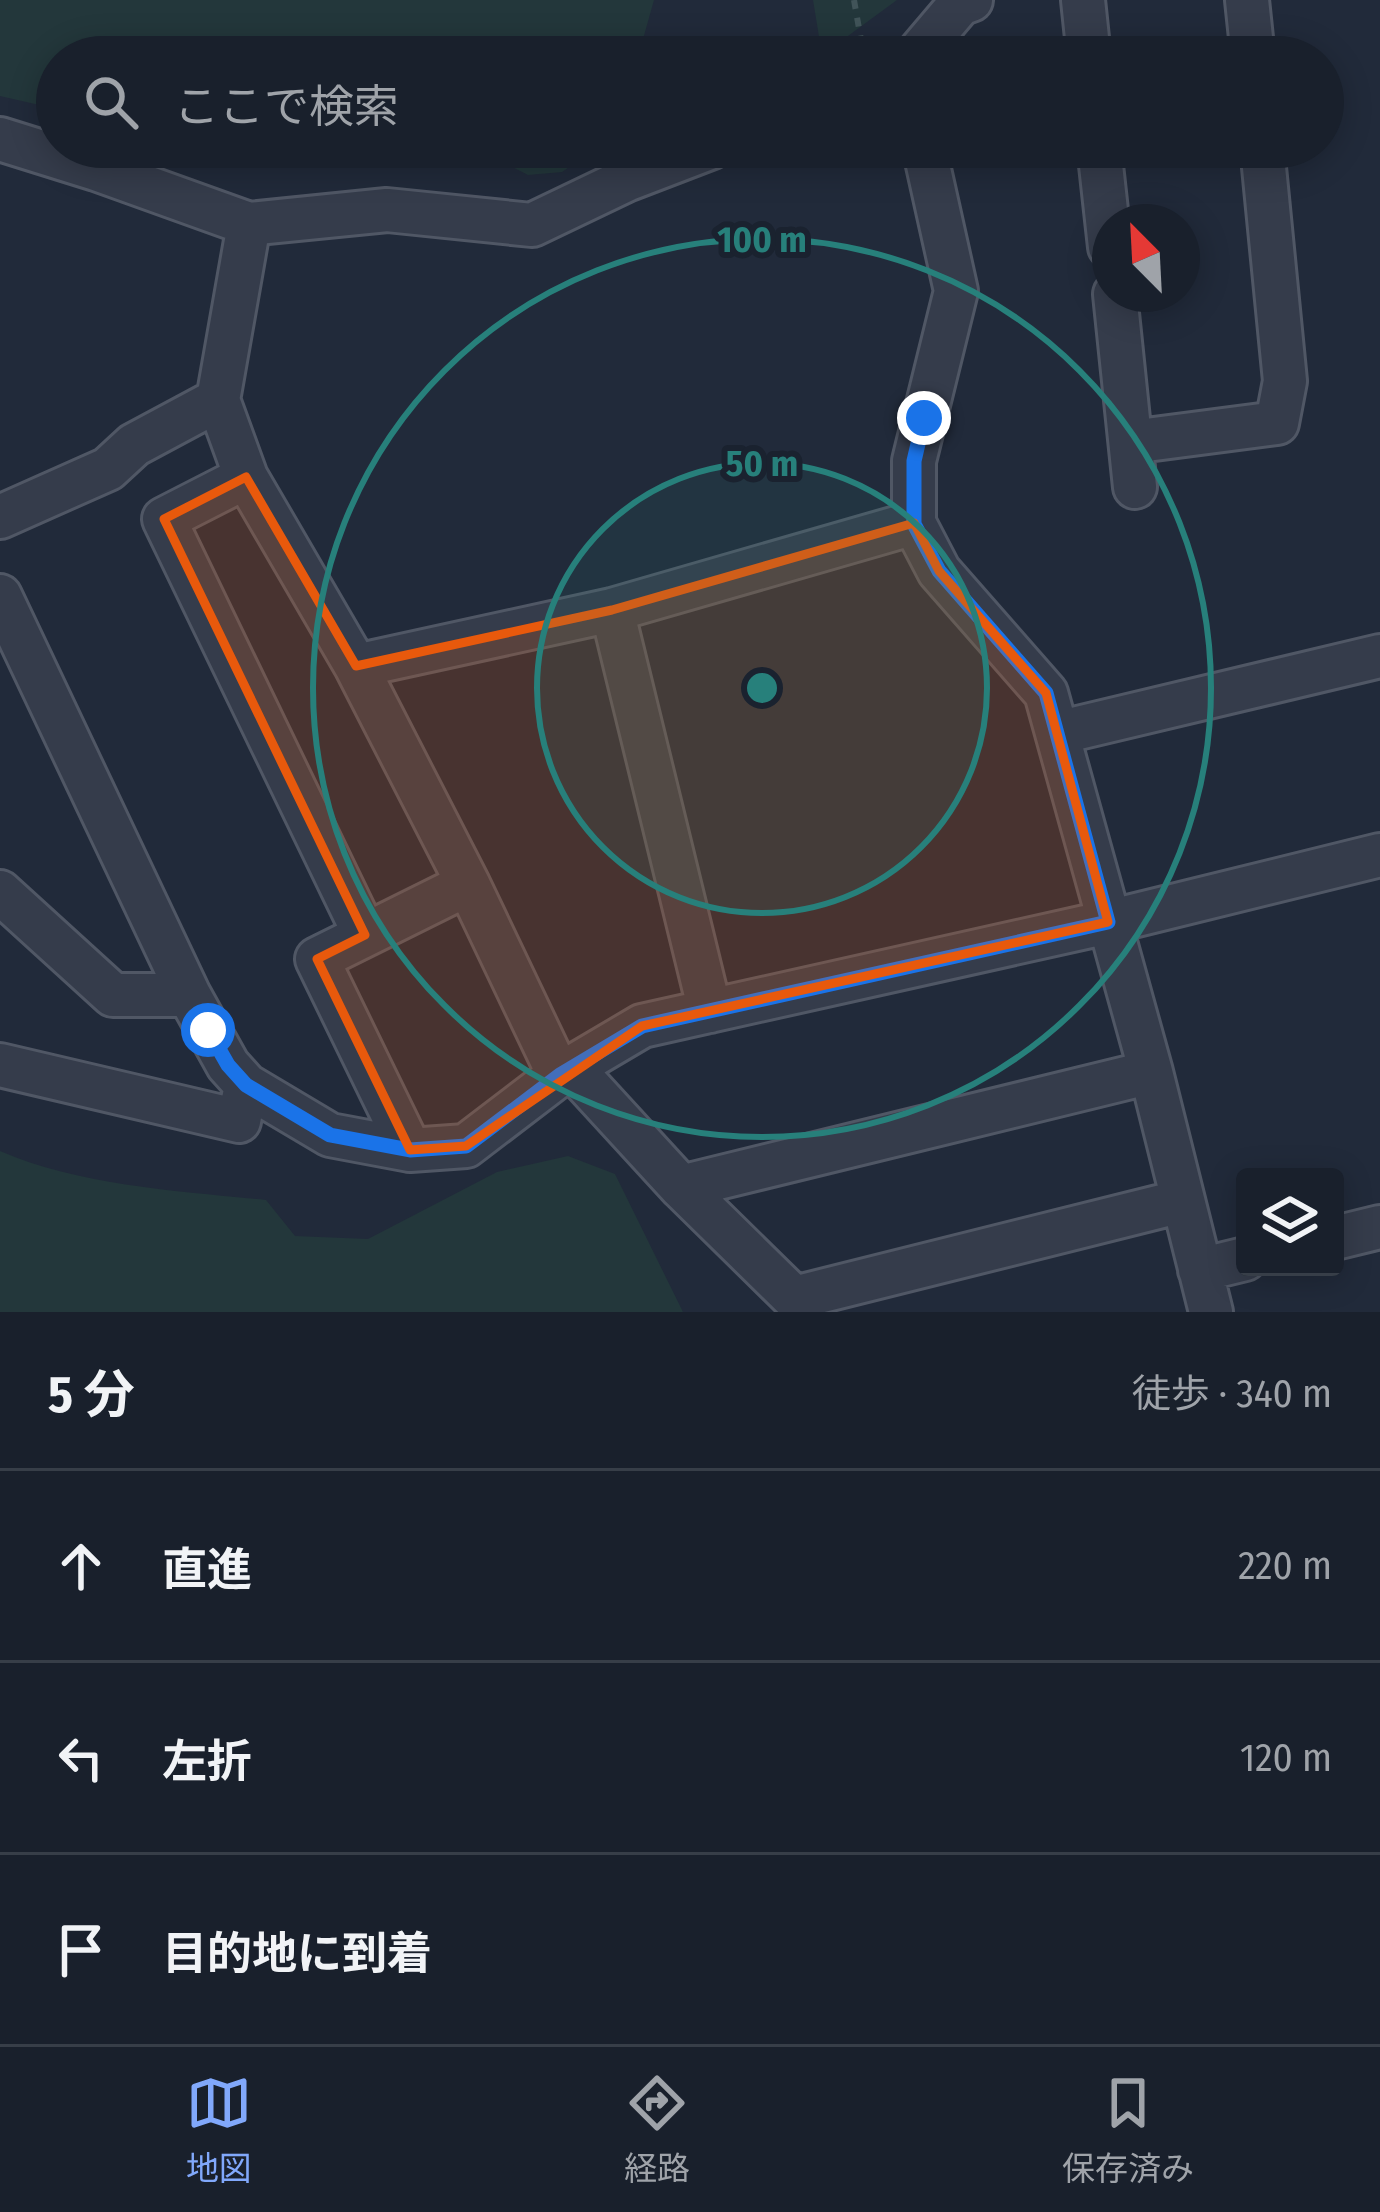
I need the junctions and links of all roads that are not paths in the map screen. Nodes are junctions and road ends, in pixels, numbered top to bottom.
1 (971, 0) edge
2 (1083, 0) edge
3 (1247, 0) edge
4 (933, 36) edge
5 (1087, 36) edge
6 (1251, 36) edge
7 (0, 139) edge
8 (36, 150) edge
9 (93, 168) edge
10 (657, 168) edge
11 (929, 168) edge
12 (1101, 168) edge
13 (1264, 168) edge
14 (1105, 204) edge
15 (249, 224) junction
16 (1117, 312) edge
17 (218, 400) junction
18 (1131, 442) junction
19 (246, 477) junction
20 (1136, 487) dead end
21 (0, 517) edge
22 (914, 524) junction
23 (0, 596) edge
24 (612, 610) junction
25 (1380, 656) edge
26 (356, 666) junction
27 (1057, 733) junction
28 (1380, 855) edge
29 (468, 884) junction
30 (0, 892) edge
31 (1108, 922) junction
32 (365, 935) junction
33 (189, 995) junction
34 (710, 1011) junction
35 (0, 1065) edge
36 (565, 1071) junction
37 (1151, 1072) junction
38 (246, 1085) junction
39 (410, 1150) junction
40 (681, 1187) junction
41 (1182, 1201) junction
42 (1380, 1227) edge
43 (1344, 1236) edge
44 (1236, 1261) edge
45 (1200, 1270) junction
46 (1210, 1312) edge

1 - 4 street
2 - 5 street
3 - 6 street
7 - 8 street
9 - 15 street
10 - 15 street
11 - 22 street
12 - 14 street
13 - 18 street
15 - 17 street
16 - 18 street
17 - 19 street
17 - 21 street
18 - 20 street
19 - 26 street
19 - 32 street
22 - 24 street
22 - 27 street
23 - 33 street
24 - 26 street
24 - 34 street
25 - 27 street
26 - 29 street
27 - 31 street
28 - 31 street
29 - 32 street
29 - 36 street
30 - 33 street
31 - 34 street
31 - 37 street
32 - 39 street
33 - 38 street
34 - 36 street
35 - 38 street
36 - 39 street
36 - 40 street
37 - 40 street
37 - 41 street
38 - 39 street
40 - 41 street
41 - 45 street
42 - 43 street
44 - 45 street
45 - 46 street

